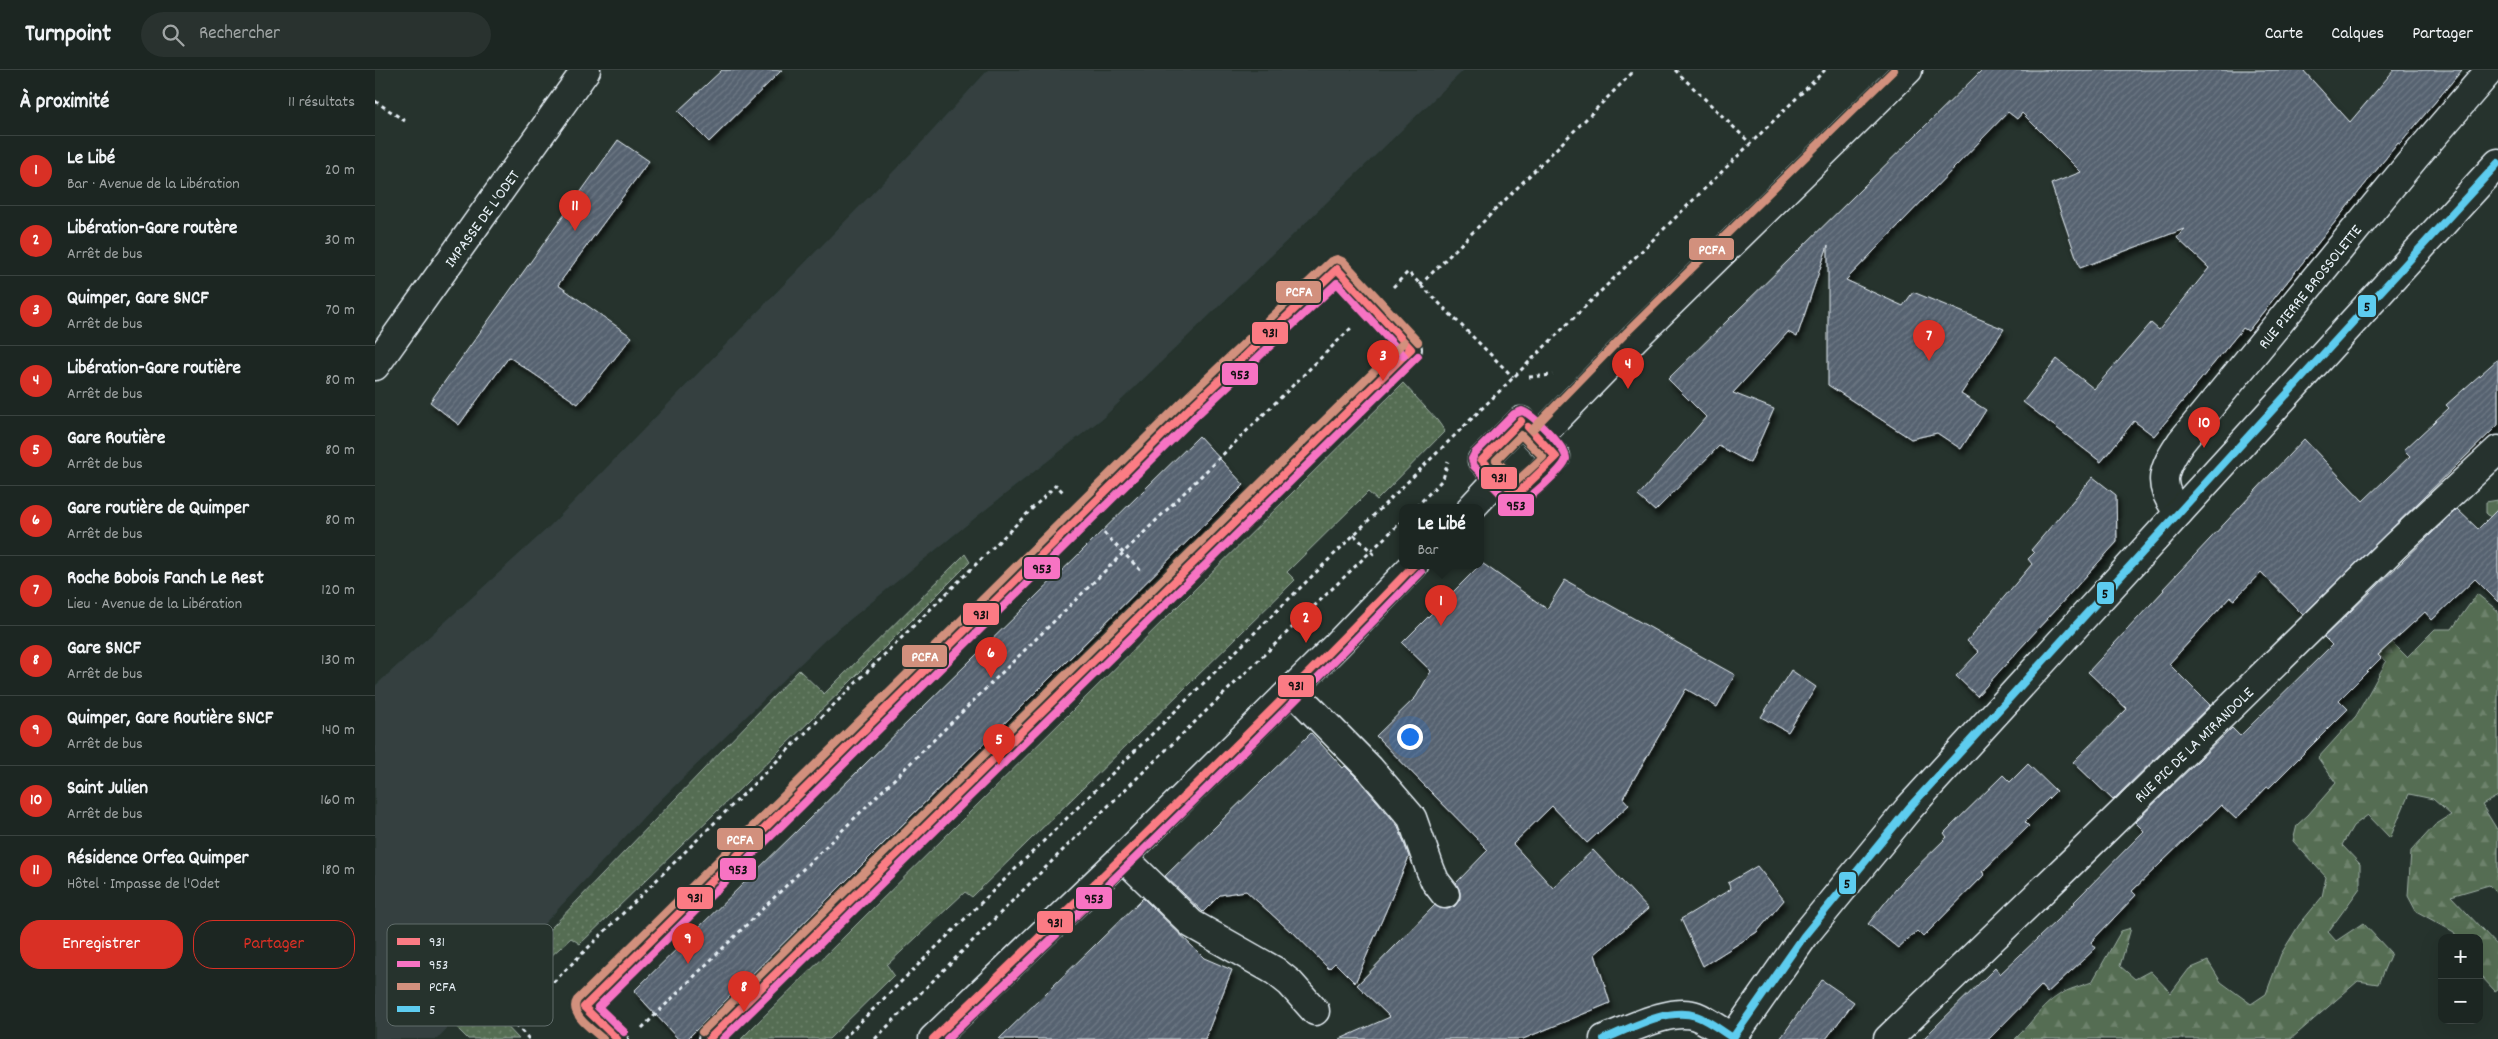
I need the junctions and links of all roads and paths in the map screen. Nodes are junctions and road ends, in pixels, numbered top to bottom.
1 (586, 70) edge
2 (1635, 70) edge
3 (1675, 70) edge
4 (1825, 70) edge
5 (1908, 70) edge
6 (2490, 70) edge
7 (375, 101) edge
8 (408, 123) dead end
9 (1750, 143) junction
10 (2498, 163) edge
11 (1420, 284) dead end
12 (375, 366) edge
13 (1539, 437) junction
14 (2498, 450) edge
15 (1221, 458) dead end
16 (1448, 458) dead end
17 (1499, 478) junction
18 (1418, 504) edge
19 (1475, 504) edge
20 (2179, 512) junction
21 (1399, 524) edge
22 (1410, 569) edge
23 (1292, 690) junction
24 (1123, 856) junction
25 (1445, 894) dead end
26 (1315, 1011) dead end
27 (638, 1032) dead end
28 (1733, 1038) edge
29 (617, 1039) edge
30 (709, 1039) edge
31 (843, 1039) edge
32 (875, 1039) edge
33 (933, 1039) edge
34 (1604, 1039) edge
35 (1888, 1039) edge

1 - 12 street, IMPASSE DE L'ODET
2 - 11 path
3 - 9 path
4 - 9 path
5 - 13 street
6 - 20 street, RUE PIERRE BROSSOLETTE
7 - 8 path
9 - 31 path
10 - 20 street
13 - 17 street
13 - 17 street
14 - 35 street, RUE PIC DE LA MIRANDOLE
15 - 27 path
16 - 18 path
17 - 19 street
20 - 28 street
21 - 32 path
22 - 23 street
23 - 24 street
23 - 25 street
24 - 26 street
24 - 33 street
28 - 34 street
29 - 30 lane

